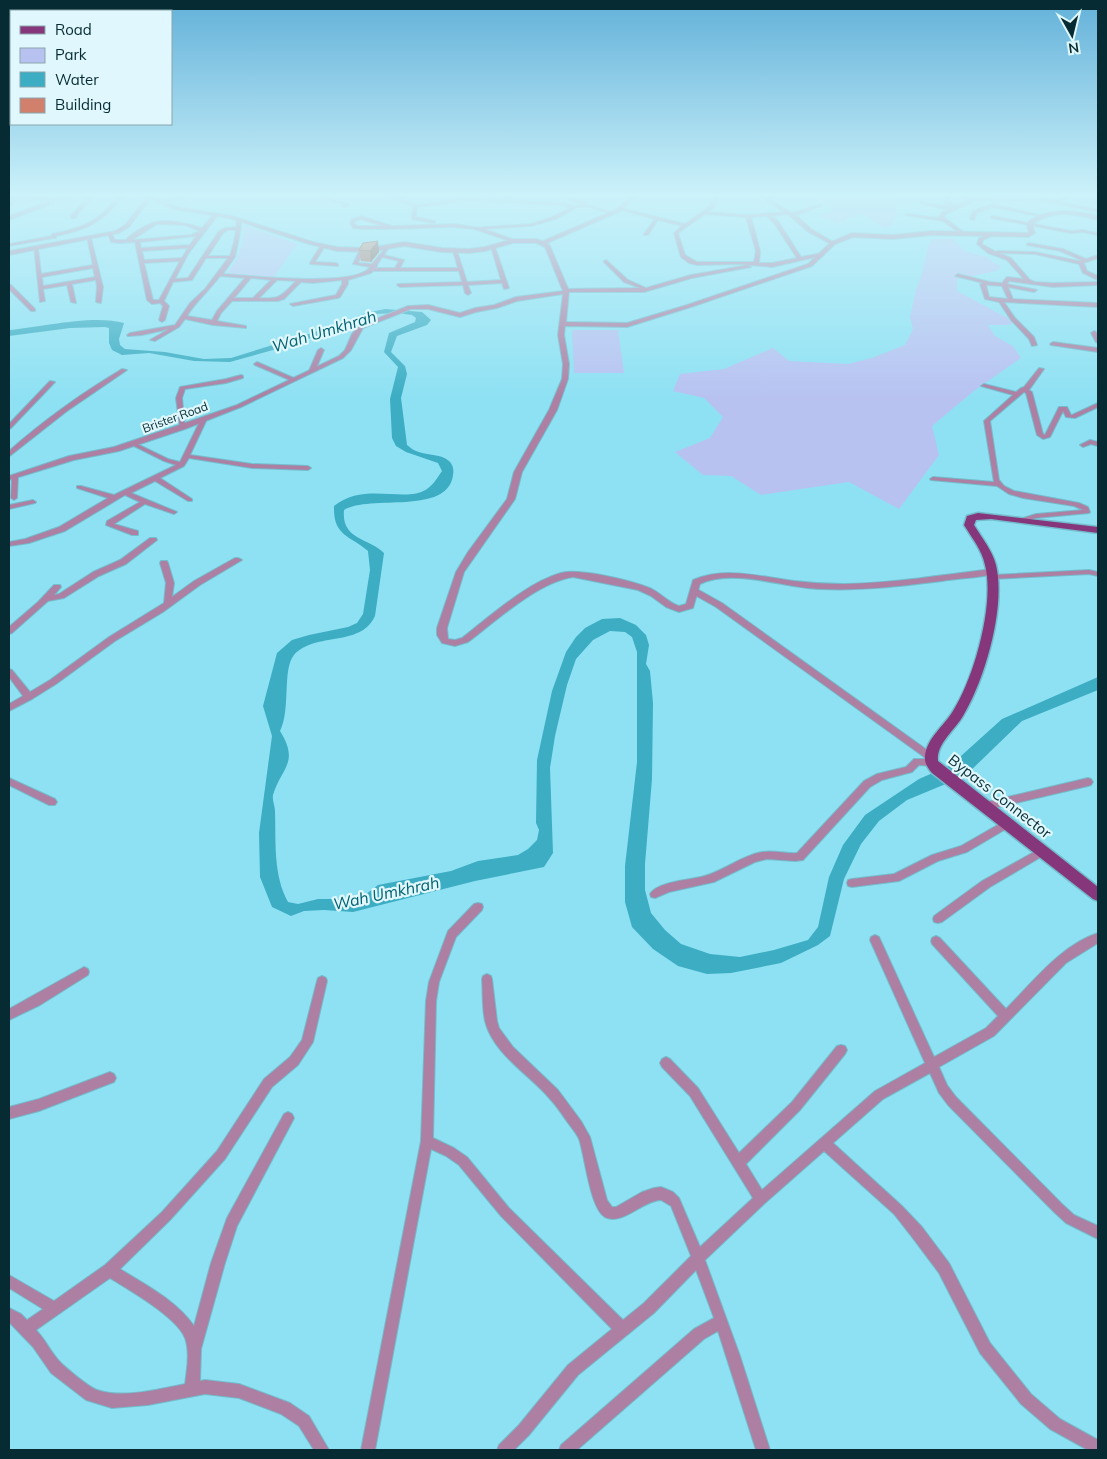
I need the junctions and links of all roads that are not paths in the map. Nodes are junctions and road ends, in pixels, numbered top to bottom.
1 (37, 261) edge
2 (95, 261) edge
3 (154, 261) edge
4 (182, 261) edge
5 (202, 261) edge
6 (230, 261) edge
7 (313, 261) edge
8 (356, 261) edge
9 (378, 261) edge
10 (401, 261) edge
11 (457, 261) edge
12 (497, 261) edge
13 (554, 261) edge
14 (691, 261) edge
15 (758, 261) edge
16 (793, 261) edge
17 (814, 261) edge
18 (1011, 261) edge
19 (1085, 261) edge
20 (141, 262) joint
21 (606, 262) dead end
22 (336, 265) dead end
23 (758, 265) junction
24 (96, 266) junction
25 (373, 268) junction
26 (459, 269) junction
27 (396, 270) junction
28 (220, 273) junction
29 (999, 275) dead end
30 (39, 276) junction
31 (958, 276) dead end
32 (249, 277) junction
33 (1098, 277) edge
34 (98, 278) junction
35 (345, 278) junction
36 (275, 279) junction
37 (172, 281) junction
38 (300, 281) junction
39 (503, 281) junction
40 (990, 282) junction
41 (1031, 282) junction
42 (69, 283) junction
43 (464, 283) junction
44 (1098, 283) edge
45 (1004, 284) junction
46 (400, 285) dead end
47 (9, 287) edge
48 (41, 288) junction
49 (506, 288) dead end
50 (648, 289) junction
51 (1034, 290) junction
52 (566, 292) junction
53 (468, 293) dead end
54 (260, 294) junction
55 (285, 294) junction
56 (230, 299) junction
57 (254, 300) junction
58 (42, 301) dead end
59 (161, 301) junction
60 (1001, 301) junction
61 (74, 302) dead end
62 (99, 302) dead end
63 (1011, 302) junction
64 (1038, 302) junction
65 (293, 304) dead end
66 (1098, 306) edge
67 (33, 310) dead end
68 (183, 317) junction
69 (162, 320) dead end
70 (214, 323) junction
71 (563, 324) junction
72 (177, 326) junction
73 (244, 326) dead end
74 (1094, 333) dead end
75 (130, 335) dead end
76 (153, 340) dead end
77 (1098, 341) edge
78 (1053, 344) dead end
79 (1034, 345) dead end
80 (321, 350) dead end
81 (1098, 350) edge
82 (257, 364) dead end
83 (1041, 369) dead end
84 (124, 370) dead end
85 (312, 371) junction
86 (241, 376) dead end
87 (294, 380) junction
88 (52, 382) dead end
89 (984, 386) dead end
90 (1026, 390) junction
91 (1017, 394) junction
92 (1098, 405) edge
93 (204, 420) junction
94 (9, 427) edge
95 (182, 428) junction
96 (133, 444) junction
97 (1098, 444) edge
98 (1083, 445) dead end
99 (9, 454) edge
100 (187, 456) junction
101 (182, 465) junction
102 (308, 468) dead end
103 (12, 477) edge
104 (155, 478) junction
105 (932, 479) dead end
106 (998, 484) junction
107 (79, 487) dead end
108 (126, 493) junction
109 (14, 498) dead end
110 (115, 498) junction
111 (190, 500) dead end
112 (33, 502) dead end
113 (144, 502) junction
114 (9, 507) edge
115 (174, 512) dead end
116 (1022, 520) junction
117 (1098, 530) edge
118 (136, 533) dead end
119 (153, 540) dead end
120 (9, 544) edge
121 (238, 560) dead end
122 (164, 563) dead end
123 (1098, 574) edge
124 (992, 575) junction
125 (57, 587) dead end
126 (694, 591) junction
127 (46, 599) junction
128 (168, 604) junction
129 (9, 631) edge
130 (9, 672) edge
131 (29, 697) junction
132 (9, 708) edge
133 (933, 763) junction
134 (9, 781) edge
135 (1088, 782) dead end
136 (52, 802) dead end
137 (986, 806) junction
138 (1008, 823) junction
139 (1043, 851) junction
140 (852, 883) dead end
141 (655, 894) dead end
142 (1098, 895) edge
143 (478, 906) dead end
144 (938, 919) dead end
145 (1098, 938) edge
146 (875, 940) dead end
147 (936, 941) dead end
148 (84, 972) dead end
149 (487, 979) dead end
150 (322, 981) dead end
151 (9, 1014) edge
152 (1006, 1017) junction
153 (841, 1050) dead end
154 (666, 1063) dead end
155 (932, 1064) junction
156 (110, 1078) dead end
157 (9, 1113) edge
158 (288, 1118) dead end
159 (427, 1140) junction
160 (824, 1143) junction
161 (738, 1163) junction
162 (761, 1199) junction
163 (1098, 1233) edge
164 (698, 1257) junction
165 (110, 1270) junction
166 (9, 1281) edge
167 (55, 1309) junction
168 (9, 1315) edge
169 (720, 1322) junction
170 (26, 1330) junction
171 (622, 1330) junction
172 (194, 1350) junction
173 (192, 1390) junction
174 (1098, 1448) edge
175 (322, 1450) edge
176 (368, 1450) edge
177 (504, 1450) edge
178 (566, 1450) edge
179 (762, 1450) edge

1 - 30 street
2 - 24 street
3 - 20 street
4 - 37 street
5 - 37 street
6 - 28 street
7 - 22 street
8 - 25 street
9 - 25 street
10 - 27 street
11 - 26 street
12 - 39 street
13 - 52 street
14 - 23 street
15 - 23 street
16 - 23 street
17 - 71 street
18 - 41 street
19 - 33 street
20 - 59 street
21 - 50 street
23 - 50 street
24 - 30 street
24 - 34 street
25 - 27 street
25 - 35 street
26 - 27 street
26 - 43 street
28 - 32 street
28 - 68 street
29 - 40 street
30 - 48 street
31 - 40 street
32 - 36 street
32 - 56 street
34 - 42 street
34 - 62 street
35 - 38 street
35 - 65 street
36 - 38 street
36 - 54 street
37 - 59 street
38 - 55 street
39 - 43 street
39 - 49 street
40 - 45 street
40 - 60 street
41 - 44 street
41 - 45 street
41 - 51 street
42 - 48 street
42 - 61 street
43 - 46 street
43 - 53 street
45 - 51 street
45 - 63 street
47 - 67 street
48 - 58 street
50 - 52 street
51 - 64 street
52 - 71 street
52 - 85 street, Brister Road
54 - 55 street
54 - 57 street
55 - 57 street
56 - 57 street
56 - 70 street
59 - 69 street
60 - 63 street
60 - 79 street
63 - 64 street
64 - 66 street
68 - 70 street
68 - 72 street
70 - 73 street
71 - 126 street
72 - 75 street
72 - 76 street
74 - 77 street
78 - 81 street
80 - 85 street
82 - 87 street
83 - 90 street
84 - 99 street
85 - 87 street, Brister Road
86 - 95 street
87 - 93 street, Brister Road
88 - 94 street
89 - 91 street
90 - 91 street
90 - 92 street
91 - 106 street
93 - 95 street, Brister Road
93 - 100 street
95 - 96 street, Brister Road
96 - 101 street
96 - 103 street, Brister Road
97 - 98 street
100 - 101 street
100 - 102 street
101 - 104 street
103 - 109 street
104 - 108 street
104 - 111 street
105 - 106 street
106 - 116 street
107 - 110 street
108 - 110 street
108 - 113 street
110 - 120 street
112 - 114 street
113 - 115 street
113 - 118 street
116 - 117 main road, Bypass Connector
116 - 124 main road, Bypass Connector
119 - 127 street
121 - 128 street
122 - 128 street
123 - 124 street
124 - 126 street
124 - 133 main road, Bypass Connector
125 - 127 street
126 - 133 street
127 - 129 street
128 - 131 street
130 - 131 street
131 - 132 street
133 - 137 main road, Bypass Connector
133 - 141 street
134 - 136 street
135 - 137 street
137 - 138 main road, Bypass Connector
138 - 139 main road, Bypass Connector
138 - 140 street
139 - 142 main road, Bypass Connector
139 - 144 street
143 - 159 street
145 - 152 street
146 - 155 street
147 - 152 street
148 - 151 street
149 - 164 street
150 - 165 street
152 - 155 street
153 - 161 street
154 - 161 street
155 - 160 street
155 - 163 street
156 - 157 street
158 - 172 street
159 - 171 street
159 - 176 street
160 - 162 street
160 - 174 street
161 - 162 street
162 - 164 street
164 - 169 street
164 - 171 street
165 - 167 street
165 - 172 street
166 - 167 street
167 - 170 street
168 - 170 street
169 - 178 street
169 - 179 street
170 - 173 street
171 - 177 street
172 - 173 street
173 - 175 street

